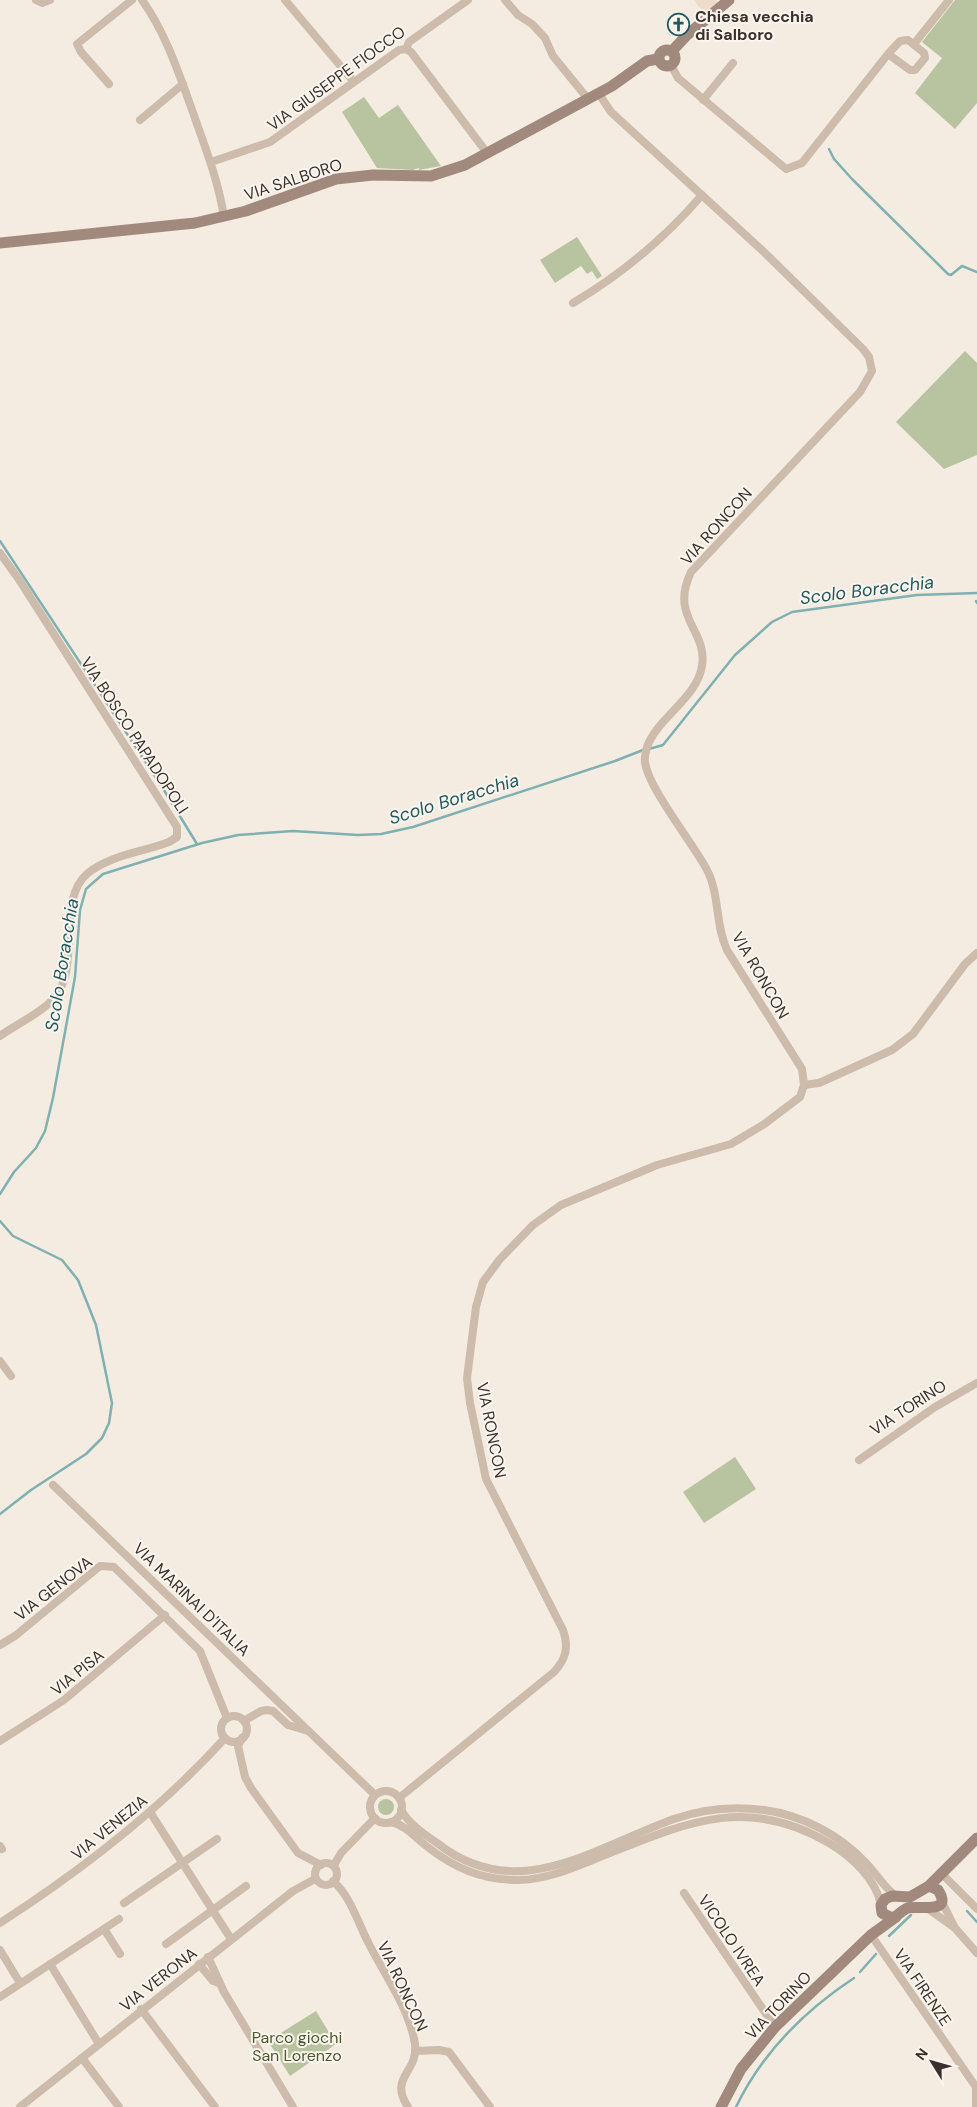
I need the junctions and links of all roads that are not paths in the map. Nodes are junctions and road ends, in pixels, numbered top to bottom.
1 (36, 0) edge
2 (50, 0) edge
3 (132, 0) edge
4 (142, 0) edge
5 (286, 0) edge
6 (468, 0) edge
7 (506, 0) edge
8 (949, 0) edge
9 (724, 1) edge
10 (914, 44) junction
11 (406, 49) junction
12 (672, 51) junction
13 (888, 54) junction
14 (658, 59) junction
15 (733, 62) dead end
16 (671, 65) junction
17 (354, 82) junction
18 (109, 84) dead end
19 (183, 84) junction
20 (599, 94) junction
21 (588, 99) junction
22 (702, 100) junction
23 (140, 120) dead end
24 (487, 154) junction
25 (211, 162) junction
26 (702, 195) junction
27 (224, 217) junction
28 (0, 243) edge
29 (573, 302) dead end
30 (0, 553) edge
31 (977, 953) edge
32 (0, 1036) edge
33 (804, 1085) junction
34 (0, 1361) edge
35 (10, 1376) dead end
36 (977, 1384) edge
37 (859, 1460) dead end
38 (54, 1485) dead end
39 (165, 1615) junction
40 (0, 1646) edge
41 (227, 1718) junction
42 (244, 1721) junction
43 (312, 1733) junction
44 (225, 1738) junction
45 (242, 1738) junction
46 (0, 1742) edge
47 (376, 1795) junction
48 (398, 1798) junction
49 (401, 1810) junction
50 (150, 1812) junction
51 (375, 1818) junction
52 (391, 1822) junction
53 (977, 1838) edge
54 (217, 1839) dead end
55 (182, 1863) junction
56 (950, 1863) junction
57 (321, 1865) junction
58 (334, 1865) junction
59 (944, 1876) junction
60 (316, 1878) junction
61 (333, 1881) junction
62 (246, 1886) dead end
63 (928, 1886) junction
64 (684, 1893) dead end
65 (940, 1896) junction
66 (899, 1898) junction
67 (124, 1903) dead end
68 (881, 1907) junction
69 (927, 1908) junction
70 (977, 1909) edge
71 (213, 1910) junction
72 (896, 1917) junction
73 (120, 1919) dead end
74 (0, 1923) edge
75 (955, 1928) junction
76 (104, 1929) junction
77 (871, 1935) junction
78 (231, 1939) junction
79 (166, 1944) dead end
80 (0, 1950) edge
81 (977, 1953) edge
82 (120, 1954) dead end
83 (208, 1957) junction
84 (50, 1964) junction
85 (199, 1964) junction
86 (219, 1983) junction
87 (20, 1984) junction
88 (0, 1997) edge
89 (141, 2009) junction
90 (775, 2027) junction
91 (99, 2044) junction
92 (415, 2051) junction
93 (82, 2058) junction
94 (20, 2107) edge
95 (119, 2107) edge
96 (215, 2107) edge
97 (293, 2107) edge
98 (408, 2107) edge
99 (490, 2107) edge
100 (721, 2107) edge
101 (976, 2107) edge

1 - 2 street
3 - 18 street
4 - 19 street
5 - 17 street
6 - 11 street, VIA GIUSEPPE FIOCCO
7 - 21 street
8 - 10 street
9 - 12 street, VIA SALBORO
10 - 13 street
10 - 13 street
11 - 17 street, VIA GIUSEPPE FIOCCO
11 - 24 street
12 - 14 street, VIA SALBORO
12 - 16 street
13 - 22 street
14 - 16 street
14 - 20 street, VIA SALBORO
15 - 22 street
16 - 22 street
17 - 25 street, VIA GIUSEPPE FIOCCO
19 - 23 street
19 - 25 street
20 - 21 street, VIA SALBORO
20 - 26 street, VIA RONCON
21 - 24 street, VIA SALBORO
24 - 27 street, VIA SALBORO
25 - 27 street
26 - 29 street
26 - 33 street, VIA RONCON
27 - 28 street, VIA SALBORO
30 - 32 street, VIA BOSCO PAPADOPOLI
31 - 33 street
33 - 48 street, VIA RONCON
34 - 35 street
36 - 37 street, VIA TORINO
38 - 43 street, VIA MARINAI D'ITALIA
39 - 40 street, VIA GENOVA
39 - 41 street, VIA GENOVA
39 - 46 street, VIA PISA
41 - 42 street
41 - 44 street
42 - 43 street, VIA MARINAI D'ITALIA
42 - 45 street
43 - 47 street, VIA MARINAI D'ITALIA
44 - 45 street
44 - 50 street, VIA VENEZIA
45 - 57 street
47 - 48 street
47 - 51 street
48 - 49 street
49 - 52 street
49 - 66 street
50 - 55 street
50 - 74 street, VIA VENEZIA
51 - 52 street
51 - 58 street
52 - 68 street
53 - 56 street
54 - 55 street
55 - 67 street
55 - 71 street
56 - 59 street
56 - 63 street
57 - 58 street
57 - 60 street
58 - 61 street
59 - 65 street
59 - 70 street
60 - 61 street
60 - 78 street, VIA VERONA
61 - 92 street, VIA RONCON
62 - 71 street
63 - 65 street
63 - 66 street
64 - 90 street, VICOLO IVREA
65 - 69 street
65 - 75 street
66 - 68 street
68 - 72 street
68 - 77 street, VIA TORINO
69 - 72 street, VIA TORINO
69 - 75 street
71 - 78 street
71 - 79 street
72 - 77 street, VIA TORINO
73 - 76 street
75 - 81 street
76 - 82 street
76 - 84 street
77 - 90 street, VIA TORINO
77 - 101 street, VIA FIRENZE
78 - 83 street, VIA VERONA
80 - 87 street
83 - 85 street, VIA VERONA
83 - 86 street
84 - 87 street
84 - 91 street
85 - 86 street
85 - 89 street, VIA VERONA
86 - 97 street
87 - 88 street
89 - 91 street, VIA VERONA
89 - 96 street
90 - 100 street, VIA TORINO
91 - 93 street, VIA VERONA
92 - 98 street, VIA RONCON
92 - 99 street
93 - 94 street, VIA VERONA
93 - 95 street

